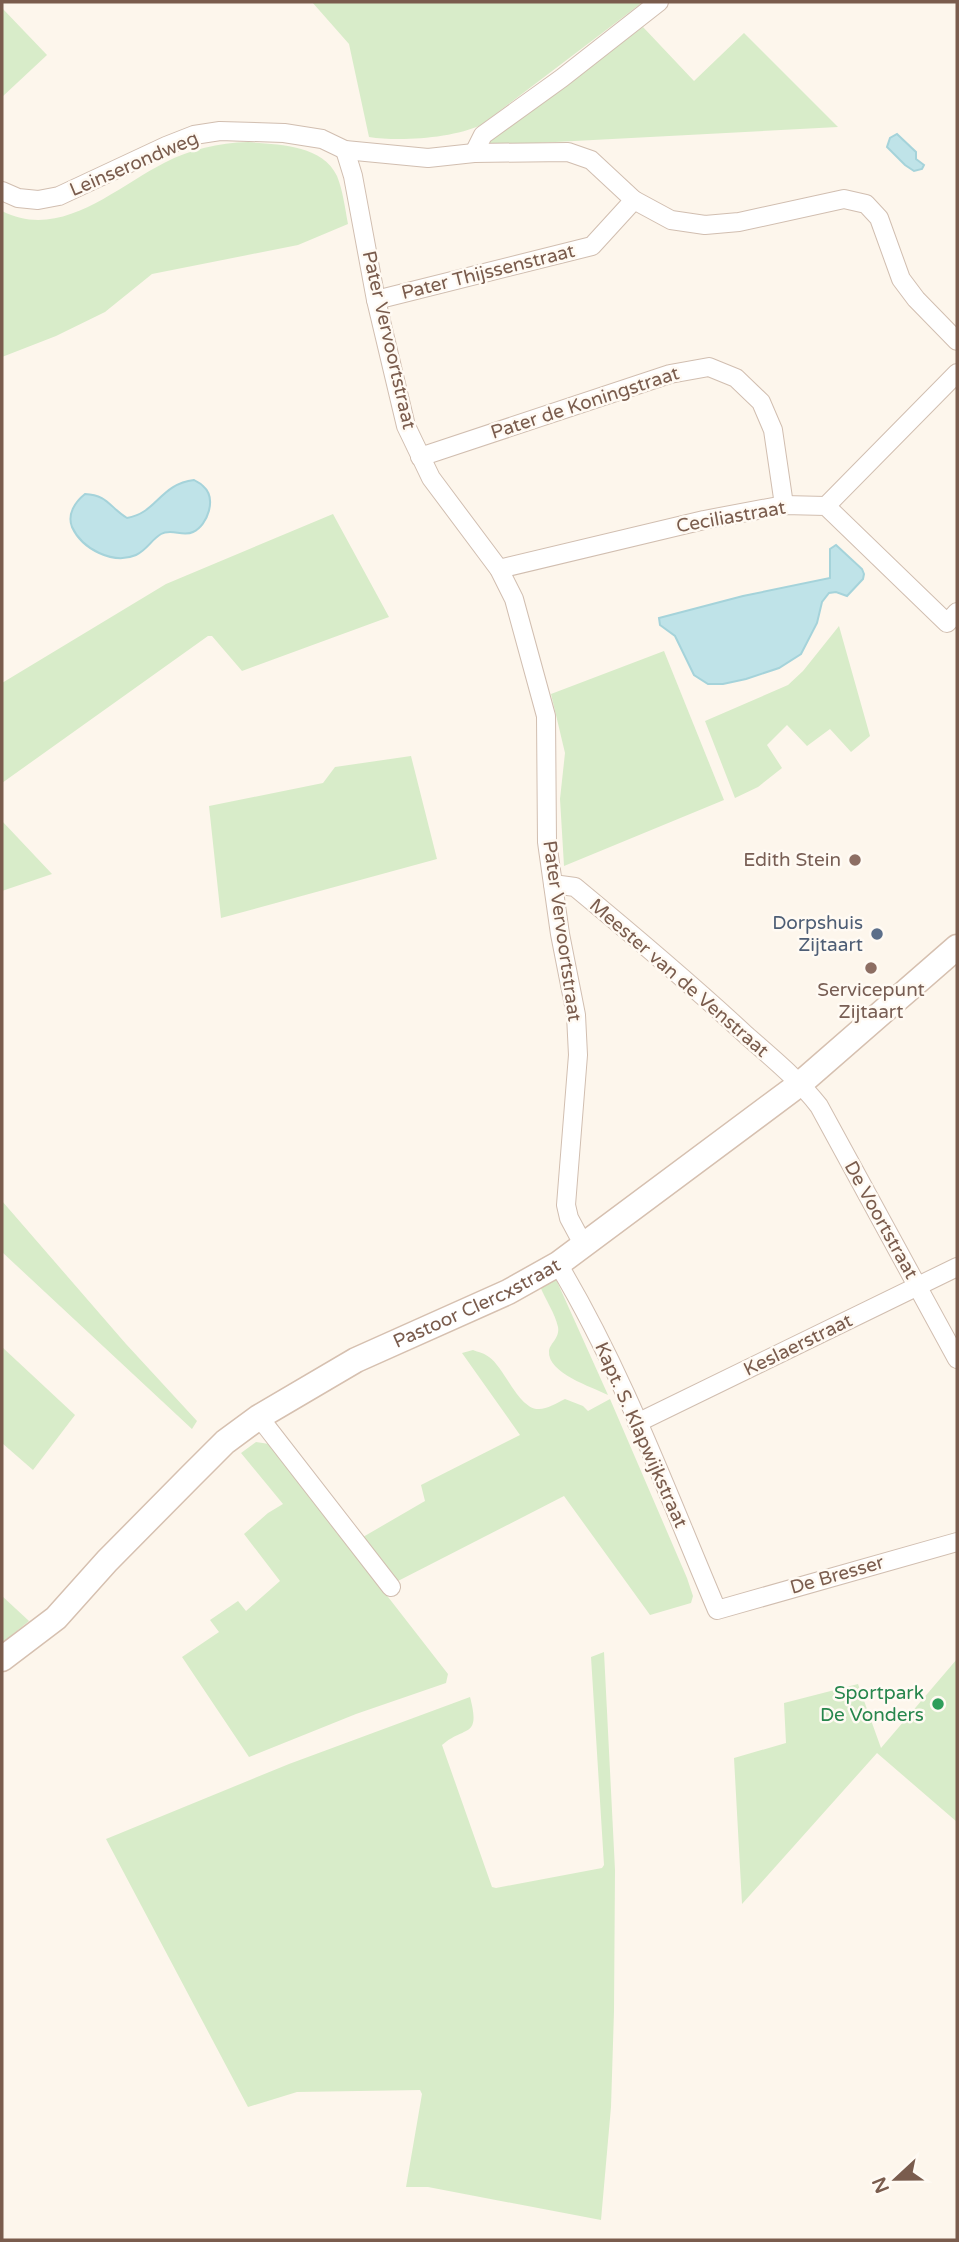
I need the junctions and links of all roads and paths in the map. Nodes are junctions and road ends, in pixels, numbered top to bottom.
1 (659, 2) edge
2 (345, 150) junction
3 (474, 153) junction
4 (2, 191) edge
5 (634, 200) junction
6 (376, 300) junction
7 (957, 341) edge
8 (957, 373) edge
9 (420, 457) junction
10 (784, 505) junction
11 (826, 506) junction
12 (499, 569) junction
13 (954, 623) edge
14 (553, 884) junction
15 (957, 947) edge
16 (801, 1083) junction
17 (584, 1246) junction
18 (558, 1264) junction
19 (957, 1267) edge
20 (918, 1287) junction
21 (957, 1359) edge
22 (259, 1417) junction
23 (638, 1423) junction
24 (957, 1542) edge
25 (391, 1587) dead end
26 (717, 1610) joint
27 (2, 1659) edge

1 - 3 street
2 - 3 street, Leinserondweg
2 - 4 street, Leinserondweg
2 - 6 street, Pater Vervoortstraat
3 - 5 street, Leinserondweg
5 - 6 street, Pater Thijssenstraat
5 - 7 street
6 - 9 street, Pater Vervoortstraat
8 - 11 street
9 - 10 street, Pater de Koningstraat
9 - 12 street, Pater Vervoortstraat
10 - 11 street, Ceciliastraat
10 - 12 street, Ceciliastraat
11 - 13 street
12 - 14 street, Pater Vervoortstraat
14 - 16 street, Meester van de Venstraat
14 - 17 street, Pater Vervoortstraat
15 - 16 street, Pastoor Clercxstraat
16 - 17 street, Pastoor Clercxstraat
16 - 20 street, De Voortstraat
17 - 18 street, Pastoor Clercxstraat
18 - 22 street, Pastoor Clercxstraat
18 - 23 street, Kapt. S. Klapwijkstraat
19 - 20 street, Keslaerstraat
20 - 21 street, De Voortstraat
20 - 23 street, Keslaerstraat
22 - 25 street
22 - 27 street, Pastoor Clercxstraat
23 - 26 street, Kapt. S. Klapwijkstraat
24 - 26 street, De Bresser

